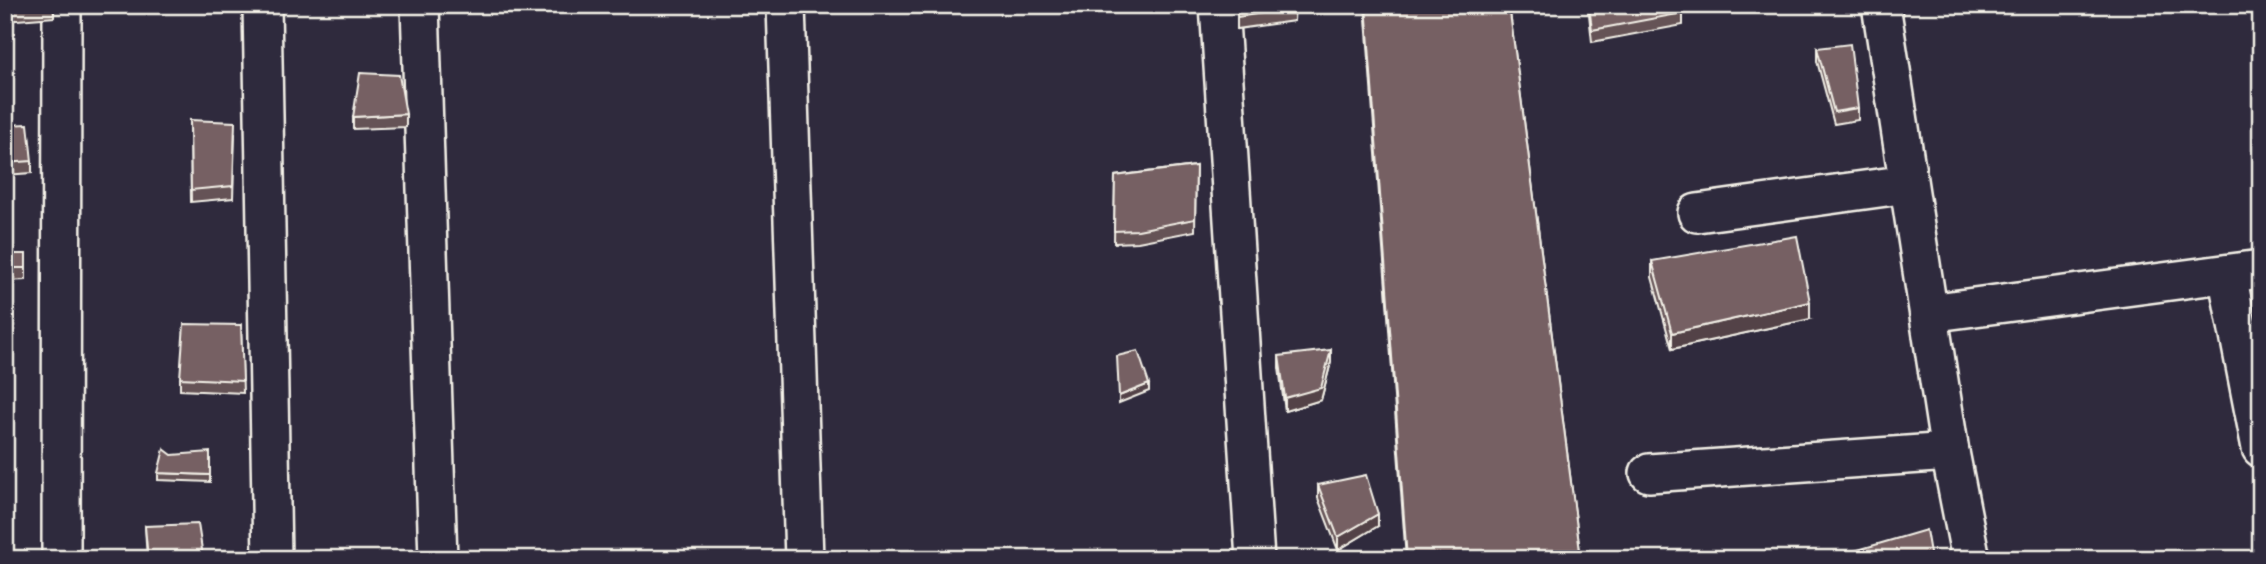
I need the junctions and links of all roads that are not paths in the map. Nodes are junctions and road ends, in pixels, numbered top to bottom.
1 (62, 5) edge
2 (262, 5) edge
3 (420, 5) edge
4 (786, 5) edge
5 (1219, 5) edge
6 (1881, 5) edge
7 (1908, 184) junction
8 (1697, 213) dead end
9 (2244, 271) edge
10 (1928, 313) junction
11 (2261, 448) edge
12 (1950, 452) junction
13 (1649, 473) dead end
14 (61, 559) edge
15 (272, 559) edge
16 (438, 559) edge
17 (804, 559) edge
18 (1255, 559) edge
19 (1971, 559) edge

1 - 14 street
2 - 15 street
3 - 16 street
4 - 17 street
5 - 18 street
6 - 7 street
7 - 8 street
7 - 10 street
9 - 10 street
9 - 11 street
10 - 12 street
12 - 13 street
12 - 19 street

